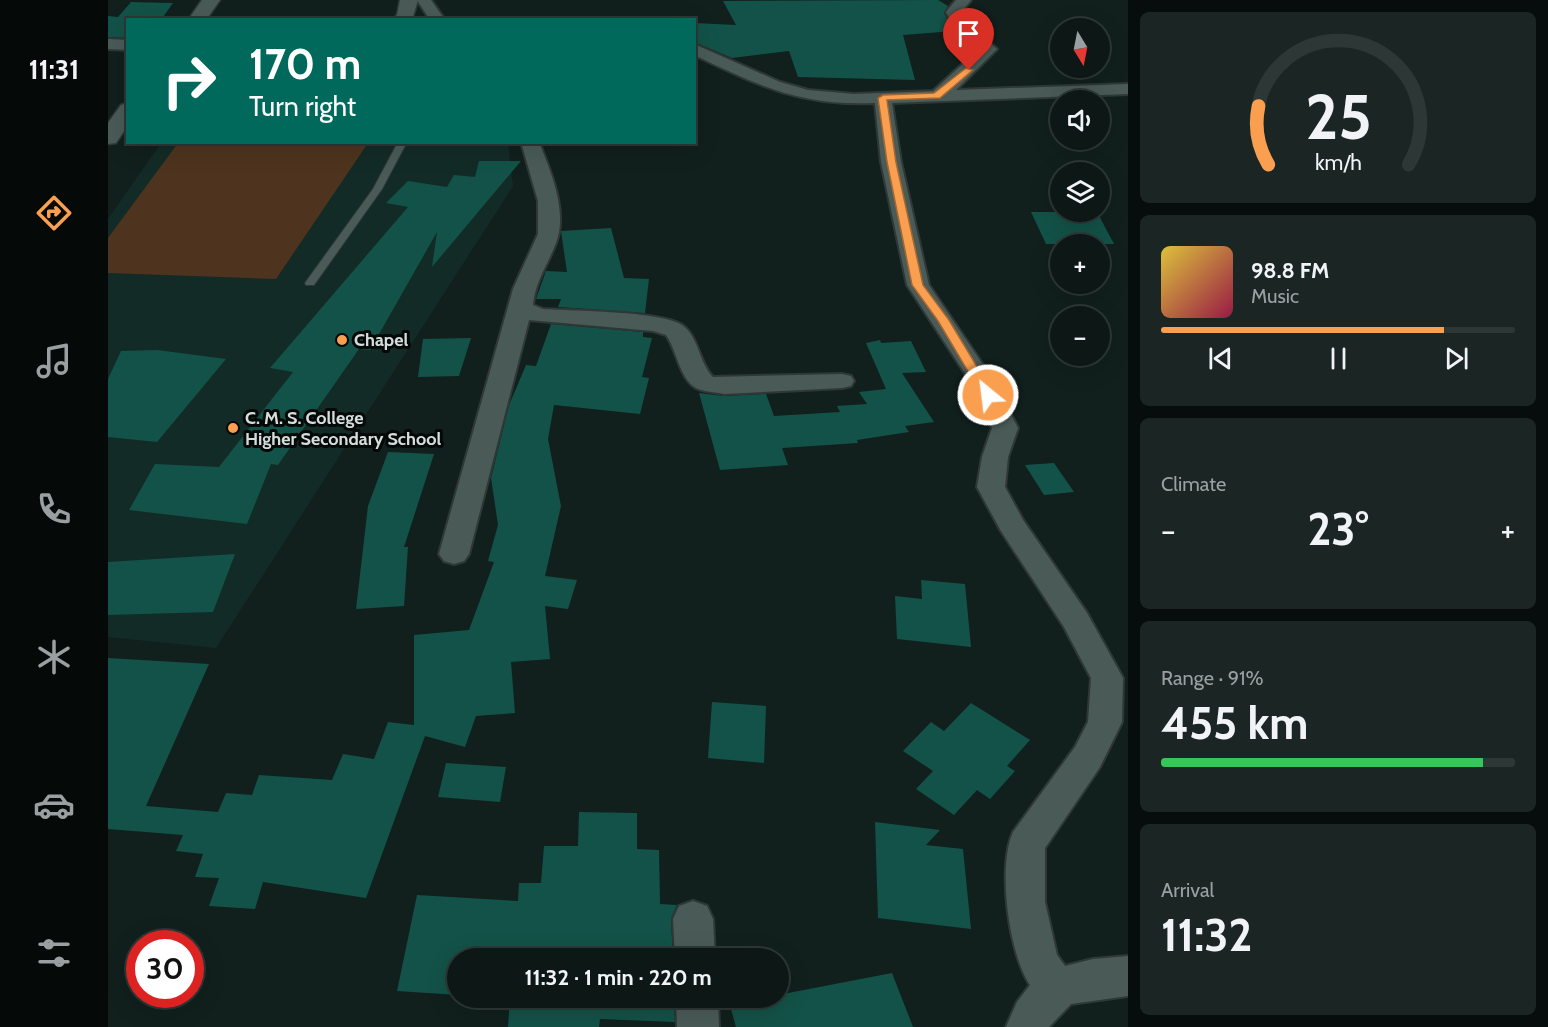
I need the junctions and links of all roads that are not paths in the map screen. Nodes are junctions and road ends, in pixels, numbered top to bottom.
1 (211, 0) edge
2 (409, 0) edge
3 (424, 0) edge
4 (964, 0) edge
5 (443, 16) edge
6 (198, 18) edge
7 (404, 18) edge
8 (108, 44) edge
9 (126, 45) edge
10 (696, 50) edge
11 (1128, 89) edge
12 (937, 96) junction
13 (883, 98) junction
14 (126, 111) edge
15 (108, 138) edge
16 (402, 144) edge
17 (531, 144) edge
18 (310, 283) dead end
19 (521, 308) junction
20 (842, 381) dead end
21 (454, 554) dead end
22 (693, 919) dead end
23 (694, 948) edge
24 (1128, 976) edge
25 (1057, 988) junction
26 (697, 1008) edge
27 (698, 1027) edge
28 (1027, 1027) edge

1 - 6 main road
2 - 7 main road
3 - 5 street
4 - 12 street
8 - 9 street
10 - 13 street
11 - 12 street
12 - 13 street
13 - 25 street
14 - 15 main road
16 - 18 lane
17 - 19 street
19 - 20 street
19 - 21 street
22 - 23 street
24 - 25 street
25 - 28 street
26 - 27 street

